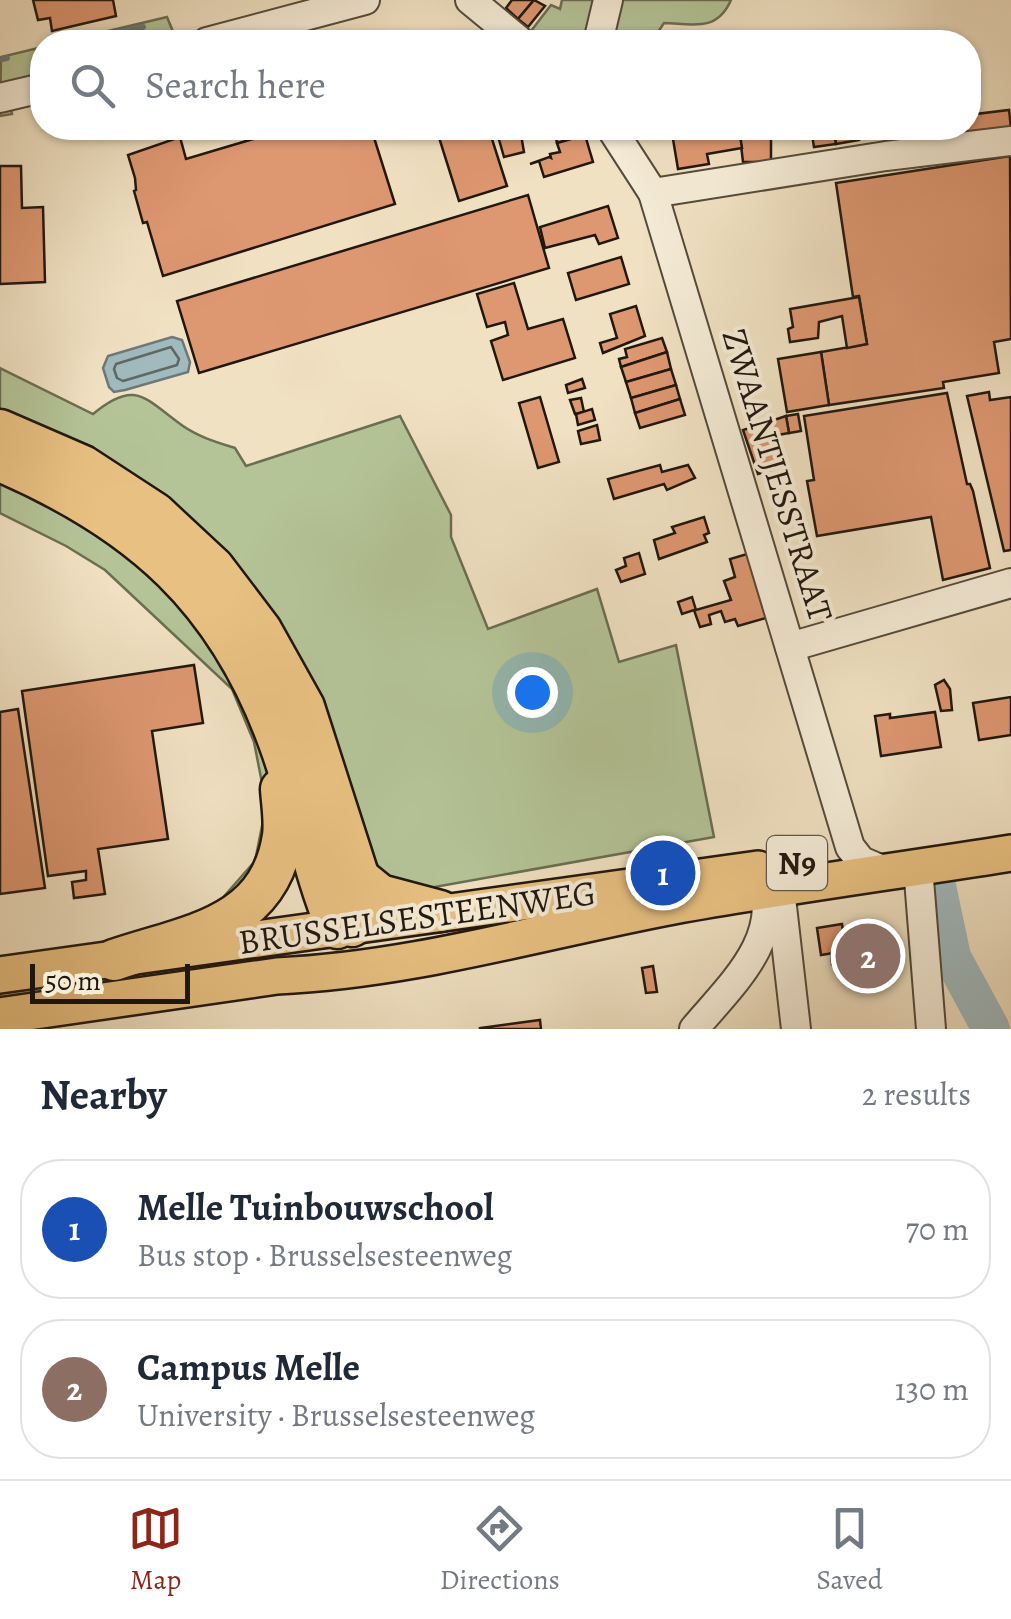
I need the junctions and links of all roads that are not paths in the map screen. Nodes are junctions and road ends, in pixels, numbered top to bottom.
1 (365, 0) edge
2 (470, 0) edge
3 (608, 0) edge
4 (251, 30) edge
5 (507, 30) edge
6 (601, 30) edge
7 (30, 91) edge
8 (0, 98) edge
9 (619, 140) edge
10 (1011, 141) edge
11 (654, 193) junction
12 (0, 430) edge
13 (0, 460) edge
14 (1011, 583) edge
15 (790, 647) junction
16 (280, 745) junction
17 (1011, 831) edge
18 (1011, 852) edge
19 (853, 854) junction
20 (902, 870) junction
21 (359, 878) junction
22 (825, 881) junction
23 (768, 883) junction
24 (440, 911) junction
25 (345, 930) junction
26 (114, 960) junction
27 (419, 960) junction
28 (0, 975) edge
29 (277, 976) junction
30 (0, 1016) edge
31 (694, 1029) edge
32 (796, 1029) edge
33 (931, 1029) edge

1 - 4 street
2 - 5 street
3 - 6 street
7 - 8 street
9 - 11 street, ZWAANTJESSTRAAT
10 - 11 street
11 - 15 street, ZWAANTJESSTRAAT
12 - 21 highway
13 - 16 highway
14 - 15 street
15 - 19 street, ZWAANTJESSTRAAT
16 - 25 highway
16 - 26 highway
17 - 19 main road, BRUSSELSESTEENWEG / N9
18 - 20 main road, BRUSSELSESTEENWEG / N9
19 - 20 street
19 - 22 street
19 - 23 main road, BRUSSELSESTEENWEG / N9
20 - 22 main road, BRUSSELSESTEENWEG / N9
20 - 33 street
21 - 24 highway
21 - 25 highway
22 - 23 main road, BRUSSELSESTEENWEG / N9
23 - 24 main road, BRUSSELSESTEENWEG / N9
23 - 27 main road, BRUSSELSESTEENWEG / N9
23 - 31 street
23 - 32 street
24 - 25 main road, BRUSSELSESTEENWEG / N9
25 - 26 main road, BRUSSELSESTEENWEG / N9
25 - 27 main road
25 - 29 main road
26 - 28 main road, BRUSSELSESTEENWEG / N9
27 - 29 main road, BRUSSELSESTEENWEG / N9
29 - 30 main road, BRUSSELSESTEENWEG / N9

